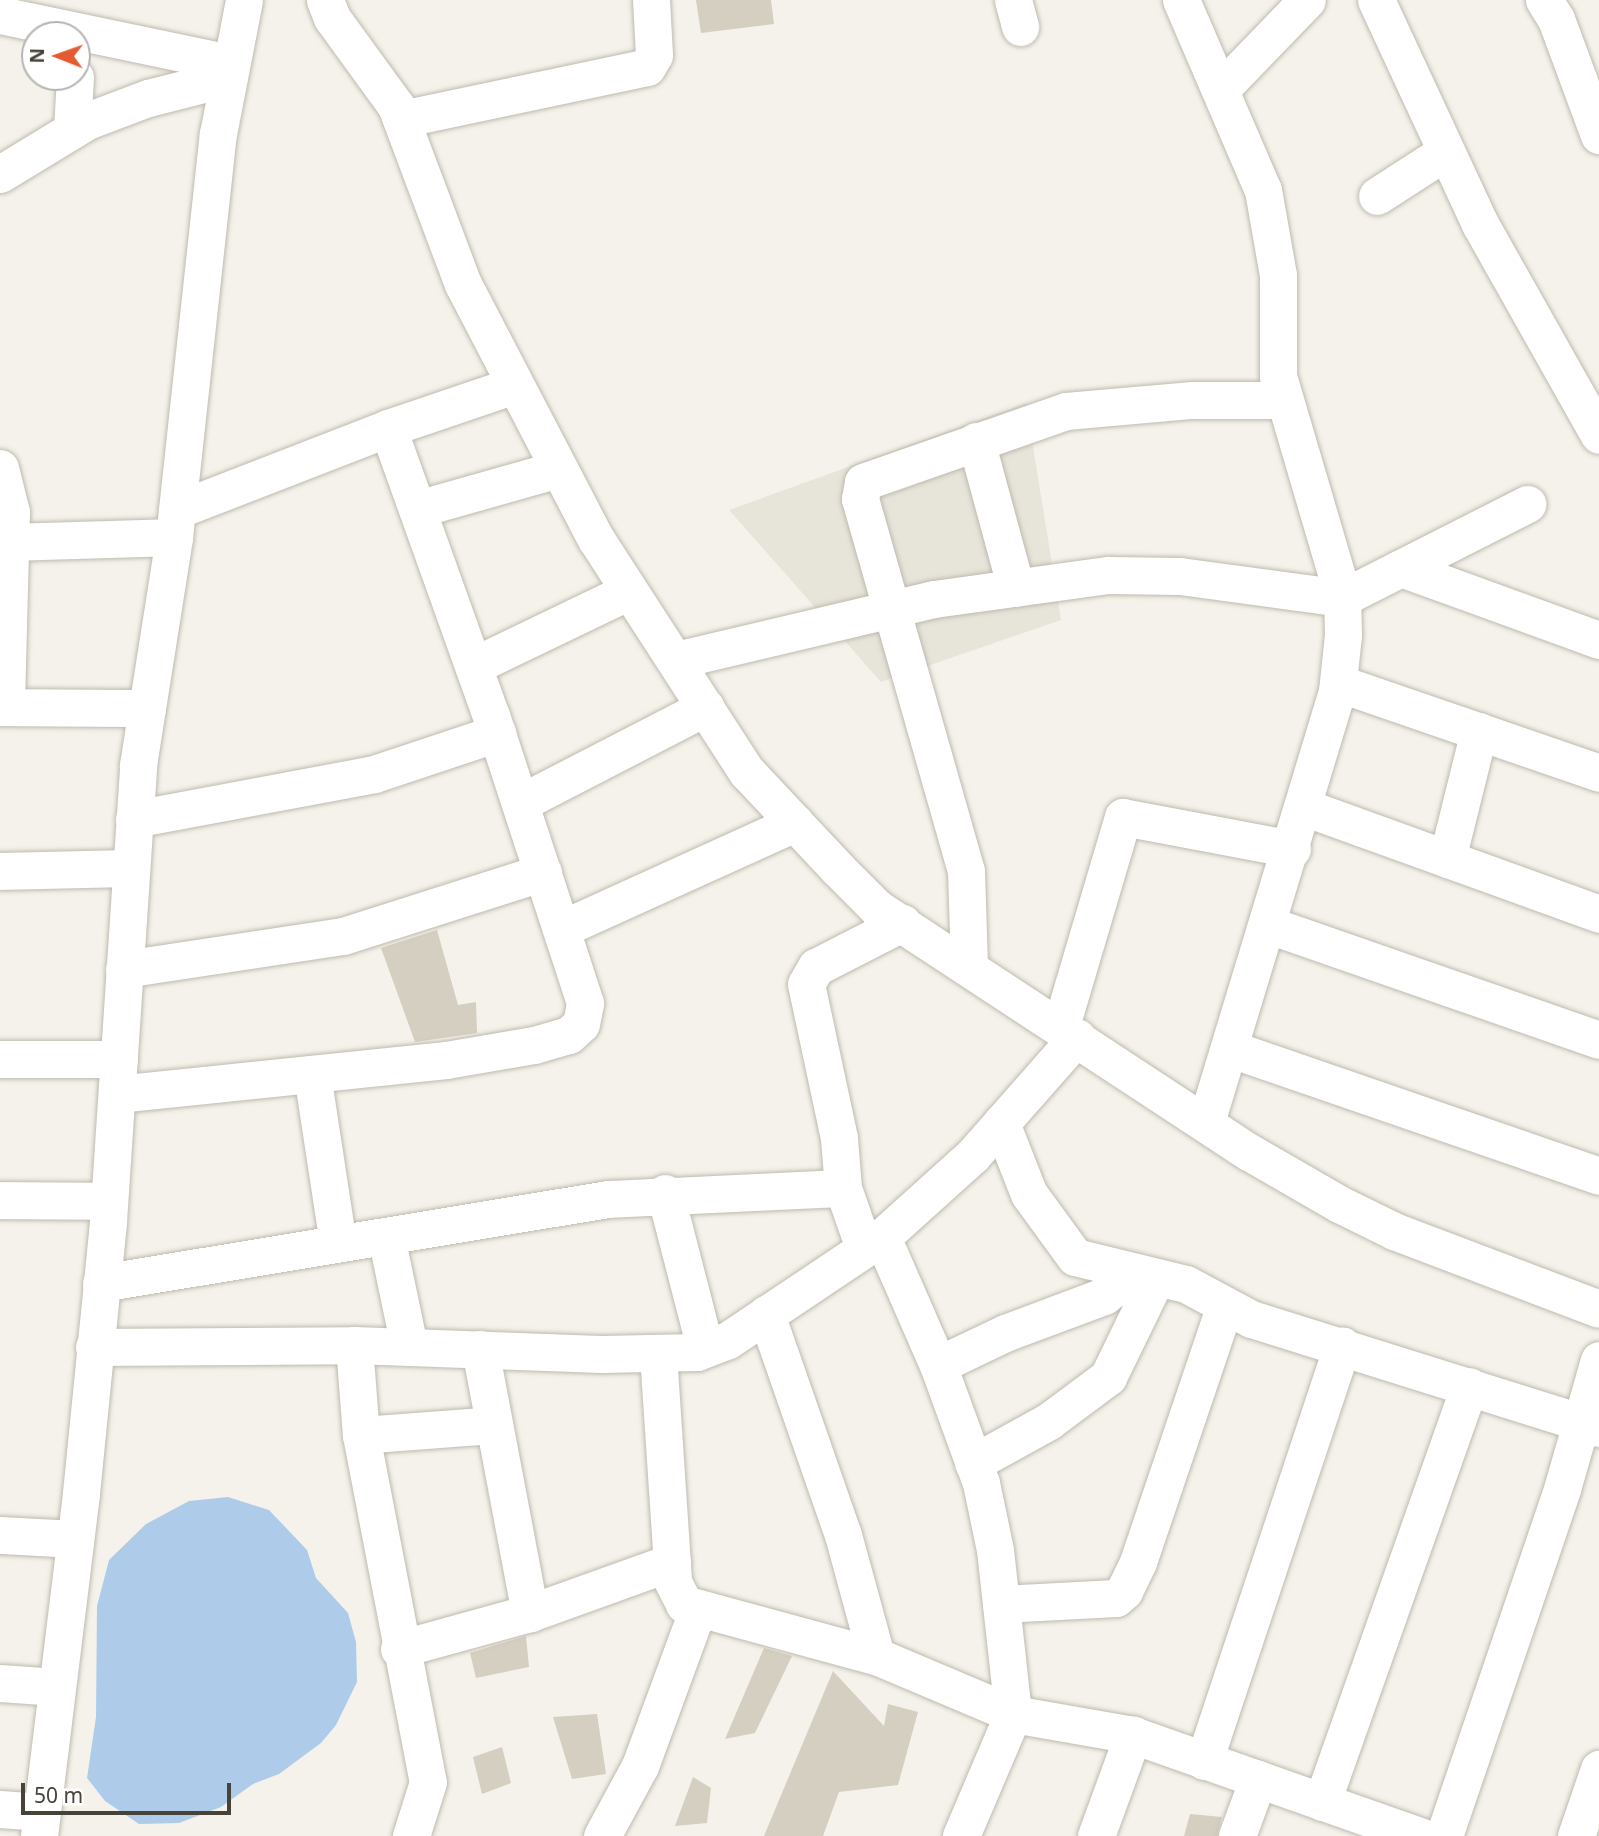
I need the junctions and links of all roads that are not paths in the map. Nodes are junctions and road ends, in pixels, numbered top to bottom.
1 (244, 0) edge
2 (325, 0) edge
3 (651, 0) edge
4 (1181, 0) edge
5 (1307, 0) edge
6 (1376, 0) edge
7 (1544, 0) edge
8 (0, 15) edge
9 (51, 21) edge
10 (91, 28) edge
11 (228, 70) junction
12 (1222, 88) junction
13 (74, 91) edge
14 (401, 119) junction
15 (72, 129) junction
16 (1599, 135) edge
17 (1445, 152) junction
18 (0, 174) edge
19 (1377, 196) dead end
20 (514, 385) junction
21 (1284, 400) junction
22 (388, 428) junction
23 (1599, 435) edge
24 (976, 441) junction
25 (0, 468) edge
26 (558, 470) junction
27 (1527, 504) dead end
28 (417, 509) junction
29 (175, 524) junction
30 (10, 542) junction
31 (1401, 568) junction
32 (1016, 587) junction
33 (629, 591) junction
34 (1342, 598) junction
35 (893, 608) junction
36 (1599, 640) edge
37 (676, 660) junction
38 (472, 666) junction
39 (1338, 682) junction
40 (3, 707) edge
41 (706, 707) junction
42 (147, 708) junction
43 (1479, 731) junction
44 (496, 733) junction
45 (1599, 773) edge
46 (520, 803) junction
47 (1304, 807) junction
48 (134, 819) junction
49 (796, 823) junction
50 (1292, 849) junction
51 (1447, 859) junction
52 (131, 868) junction
53 (0, 871) edge
54 (542, 872) junction
55 (1599, 914) edge
56 (902, 923) junction
57 (1269, 925) junction
58 (561, 929) junction
59 (969, 967) junction
60 (124, 969) junction
61 (1069, 1032) junction
62 (1599, 1040) edge
63 (1231, 1049) junction
64 (0, 1059) edge
65 (312, 1074) junction
66 (118, 1077) junction
67 (1206, 1122) junction
68 (1001, 1123) junction
69 (1599, 1176) edge
70 (843, 1188) junction
71 (665, 1193) junction
72 (0, 1200) edge
73 (109, 1201) junction
74 (386, 1236) junction
75 (338, 1243) junction
76 (873, 1243) junction
77 (1144, 1276) junction
78 (101, 1283) junction
79 (1224, 1307) junction
80 (1599, 1308) edge
81 (766, 1314) junction
82 (354, 1345) junction
83 (1342, 1345) junction
84 (410, 1346) junction
85 (94, 1347) junction
86 (705, 1348) junction
87 (480, 1349) junction
88 (658, 1354) junction
89 (1599, 1360) edge
90 (938, 1365) junction
91 (1469, 1386) junction
92 (494, 1425) junction
93 (1590, 1425) edge
94 (361, 1435) junction
95 (973, 1463) junction
96 (0, 1535) edge
97 (75, 1539) junction
98 (672, 1562) junction
99 (1001, 1604) junction
100 (698, 1608) junction
101 (530, 1613) junction
102 (400, 1649) junction
103 (876, 1656) junction
104 (0, 1684) edge
105 (57, 1687) junction
106 (1013, 1714) junction
107 (1133, 1735) junction
108 (1205, 1761) junction
109 (1599, 1769) edge
110 (1258, 1779) junction
111 (1322, 1802) junction
112 (0, 1809) edge
113 (40, 1824) edge
114 (1375, 1828) edge
115 (411, 1836) edge
116 (602, 1836) edge
117 (961, 1836) edge
118 (1096, 1836) edge
119 (1237, 1836) edge
120 (1420, 1836) edge
121 (1444, 1836) edge
122 (1576, 1836) edge

1 - 11 street
2 - 14 street
3 - 14 street
4 - 12 street
5 - 12 street
6 - 17 street
7 - 16 street
8 - 9 street
10 - 11 street
11 - 15 street
11 - 29 street
12 - 21 street
13 - 15 street
14 - 20 street
15 - 18 street
17 - 19 street
17 - 23 street
20 - 22 street
20 - 26 street
21 - 24 street
21 - 34 street
22 - 28 street
22 - 29 street
24 - 32 street
24 - 35 street
25 - 30 street
26 - 28 street
26 - 33 street
27 - 31 street
28 - 38 street
29 - 30 street
29 - 42 street
30 - 40 street
31 - 34 street
31 - 36 street
32 - 34 street
32 - 35 street
33 - 37 street
33 - 38 street
34 - 39 street
35 - 37 street
35 - 59 street
37 - 41 street
38 - 44 street
39 - 43 street
39 - 47 street
40 - 42 street
41 - 46 street
41 - 49 street
42 - 48 street
43 - 45 street
43 - 51 street
44 - 46 street
44 - 48 street
46 - 54 street
47 - 50 street
47 - 51 street
48 - 52 street
49 - 56 street
49 - 58 street
50 - 57 street
50 - 61 street
51 - 55 street
52 - 53 street
52 - 60 street
54 - 58 street
54 - 60 street
56 - 59 street
56 - 70 street
57 - 62 street
57 - 63 street
58 - 65 street
59 - 61 street
60 - 66 street
61 - 67 street
61 - 68 street
63 - 67 street
63 - 69 street
64 - 66 street
65 - 66 street
65 - 75 street
66 - 73 street
67 - 80 street
68 - 76 street
68 - 77 street
70 - 71 street
70 - 76 street
71 - 74 street
71 - 86 street
72 - 73 street
73 - 78 street
74 - 75 street
74 - 84 street
75 - 78 street
76 - 81 street
76 - 90 street
77 - 79 street
77 - 90 street
77 - 95 street
78 - 85 street
79 - 83 street
79 - 99 street
81 - 86 street
81 - 103 street
82 - 84 street
82 - 85 street
82 - 94 street
83 - 91 street
83 - 108 street
84 - 87 street
85 - 97 street
86 - 88 street
87 - 88 street
87 - 92 street
88 - 98 street
89 - 93 street
90 - 95 street
91 - 93 street
91 - 111 street
92 - 94 street
92 - 101 street
93 - 121 street
94 - 102 street
95 - 99 street
96 - 97 street
97 - 105 street
98 - 100 street
98 - 101 street
99 - 106 street
100 - 103 street
100 - 116 street
101 - 102 street
102 - 115 street
103 - 106 street
104 - 105 street
105 - 113 street
106 - 107 street
106 - 117 street
107 - 108 street
107 - 118 street
108 - 110 street
109 - 122 street
110 - 111 street
110 - 119 street
111 - 114 street
112 - 113 street
114 - 120 street

